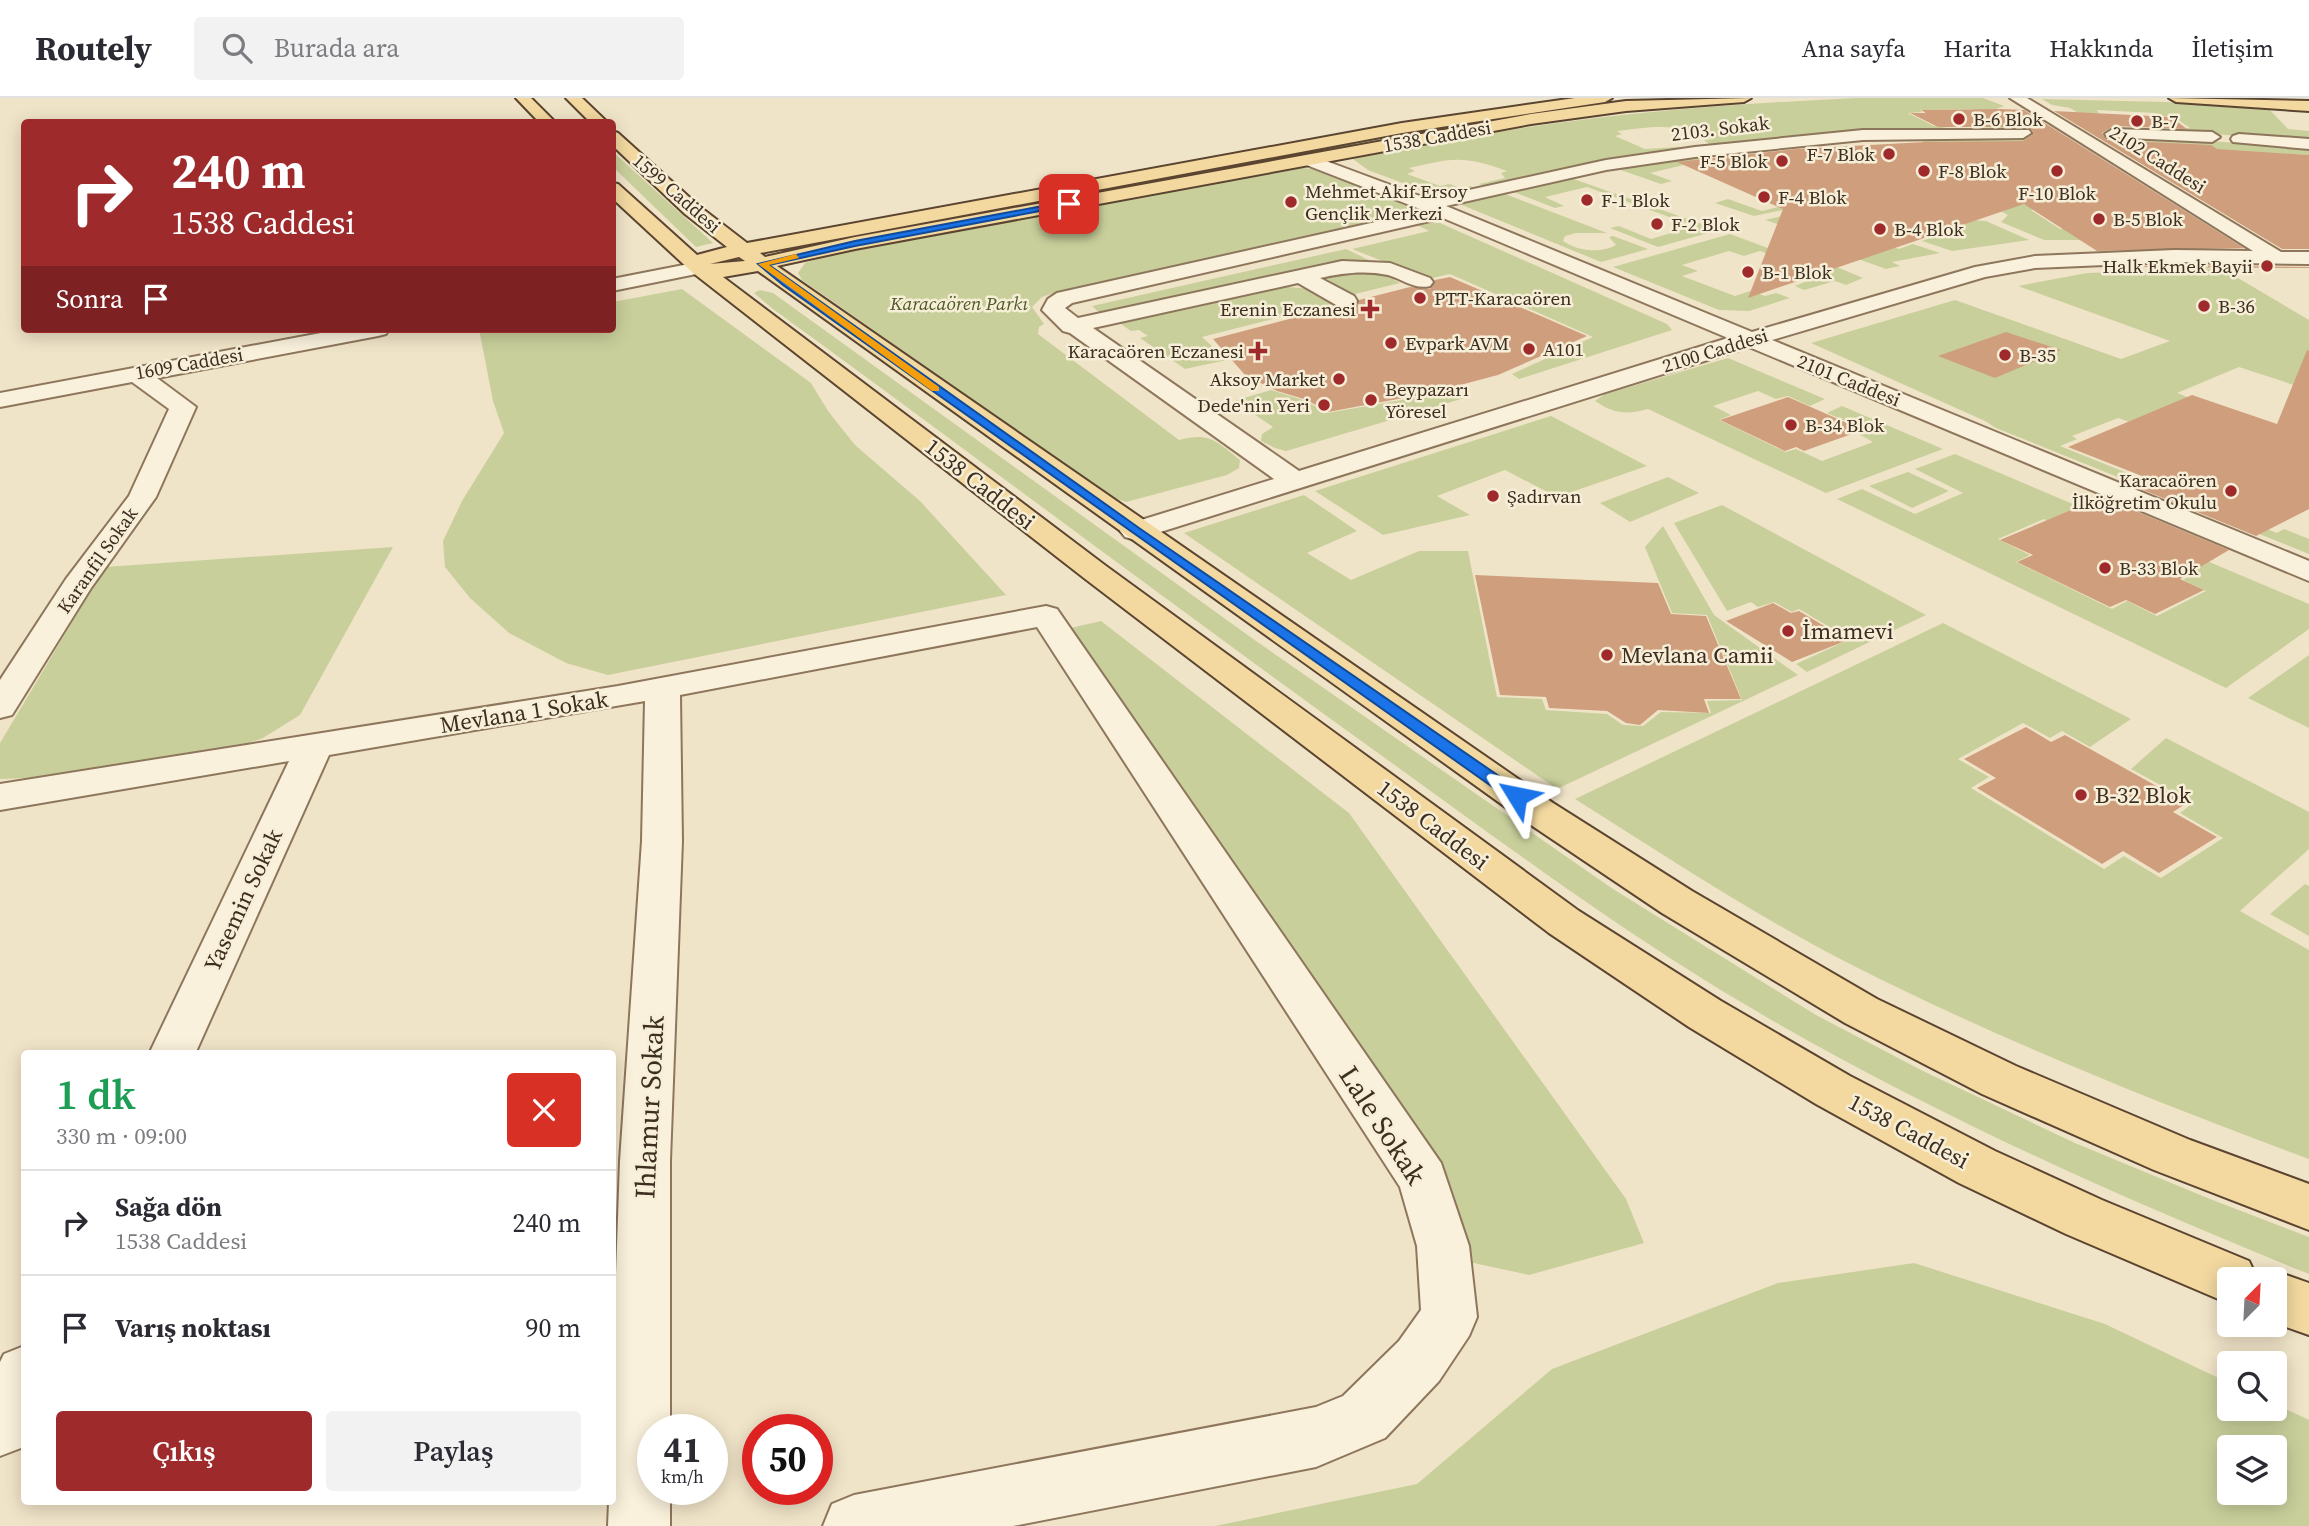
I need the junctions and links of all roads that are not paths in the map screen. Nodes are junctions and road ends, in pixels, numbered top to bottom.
1 (523, 98) edge
2 (573, 98) edge
3 (1597, 98) edge
4 (1744, 98) edge
5 (2017, 98) edge
6 (2176, 98) edge
7 (1609, 103) edge
8 (2309, 106) edge
9 (544, 119) edge
10 (595, 119) edge
11 (2022, 133) dead end
12 (2113, 134) dead end
13 (2212, 137) dead end
14 (616, 139) edge
15 (2239, 139) dead end
16 (2309, 144) edge
17 (1310, 160) junction
18 (616, 192) edge
19 (1435, 208) junction
20 (753, 256) junction
21 (2276, 257) junction
22 (2309, 258) edge
23 (699, 268) junction
24 (1299, 275) junction
25 (1423, 282) dead end
26 (616, 284) edge
27 (1346, 301) dead end
28 (1071, 326) junction
29 (356, 333) edge
30 (1751, 339) junction
31 (134, 373) junction
32 (0, 400) edge
33 (1294, 480) junction
34 (1135, 531) junction
35 (2309, 572) edge
36 (1046, 616) joint
37 (663, 687) junction
38 (0, 707) edge
39 (314, 747) junction
40 (0, 797) edge
41 (174, 1050) edge
42 (2309, 1208) edge
43 (2217, 1273) edge
44 (2287, 1302) edge
45 (2309, 1310) edge
46 (21, 1381) edge
47 (0, 1427) edge
48 (639, 1526) edge
49 (854, 1526) edge

1 - 9 main road
2 - 10 main road
3 - 7 main road, 1538 Caddesi
3 - 20 main road, 1538 Caddesi
4 - 7 main road, 1538 Caddesi
5 - 21 street, 2102 Caddesi
6 - 8 main road
7 - 17 main road, 1538 Caddesi
11 - 19 street, 2103. Sokak
12 - 13 street
14 - 20 main road, 1599 Caddesi
15 - 16 street
17 - 19 street, 2101 Caddesi
17 - 20 main road, 1538 Caddesi
18 - 23 main road, 1599 Caddesi
19 - 28 street, 2103. Sokak
19 - 30 street, 2101 Caddesi
20 - 23 main road, 1538 Caddesi
20 - 34 main road
21 - 22 street, 2100 Caddesi
21 - 30 street, 2100 Caddesi
23 - 26 street
23 - 43 main road, 1538 Caddesi
24 - 25 street
24 - 27 street
24 - 28 street
28 - 33 street
29 - 31 street, 1609 Caddesi
30 - 33 street, 2100 Caddesi
30 - 35 street, 2101 Caddesi
31 - 32 street, 1609 Caddesi
31 - 38 street, Karanfil Sokak
33 - 34 street, 2100 Caddesi
34 - 42 main road
36 - 37 street, Mevlana 1 Sokak
36 - 49 street, Lale Sokak
37 - 39 street, Mevlana 1 Sokak
37 - 48 street, Ihlamur Sokak
39 - 40 street, Mevlana 1 Sokak
39 - 41 street, Yasemin Sokak
44 - 45 main road
46 - 47 street

